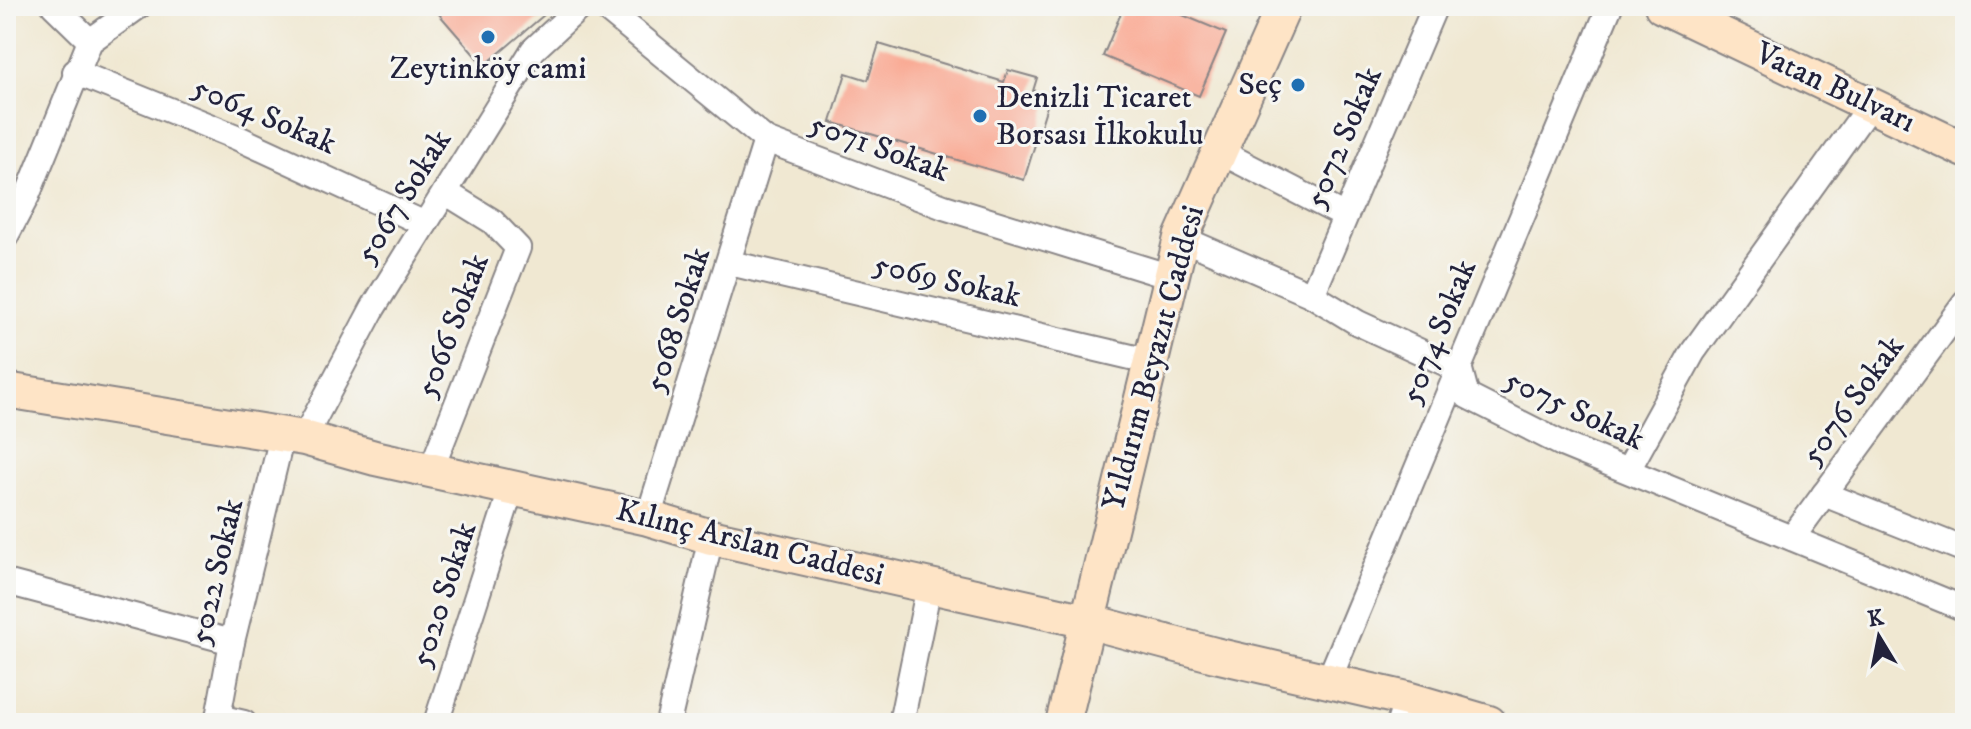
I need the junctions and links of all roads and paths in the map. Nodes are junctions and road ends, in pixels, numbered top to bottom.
1 (54, 6) edge
2 (139, 6) edge
3 (581, 6) edge
4 (603, 6) edge
5 (1284, 6) edge
6 (1435, 6) edge
7 (1610, 6) edge
8 (1662, 6) edge
9 (90, 41) junction
10 (75, 72) junction
11 (1870, 105) junction
12 (766, 140) junction
13 (1217, 150) junction
14 (1965, 150) edge
15 (445, 192) junction
16 (1345, 216) junction
17 (425, 224) junction
18 (6, 236) edge
19 (1181, 238) junction
20 (730, 263) junction
21 (1171, 277) junction
22 (1312, 295) junction
23 (1965, 302) edge
24 (1148, 361) junction
25 (1460, 370) junction
26 (6, 390) edge
27 (293, 437) junction
28 (431, 470) junction
29 (1628, 470) junction
30 (512, 487) junction
31 (1824, 494) junction
32 (648, 518) junction
33 (711, 537) junction
34 (1792, 538) junction
35 (1965, 550) edge
36 (6, 582) edge
37 (929, 586) junction
38 (1965, 609) edge
39 (1087, 621) junction
40 (232, 642) junction
41 (1328, 682) junction
42 (1403, 711) edge
43 (217, 720) edge
44 (244, 723) edge
45 (436, 723) edge
46 (668, 723) edge
47 (901, 723) edge
48 (1063, 723) edge
49 (1489, 723) edge

1 - 9 street
2 - 9 street
3 - 15 street, 5067 Sokak
4 - 12 street, 5071 Sokak
5 - 13 street, Yıldırım Beyazıt Caddesi
6 - 16 street, 5072 Sokak
7 - 25 street, 5074 Sokak
8 - 11 street, Vatan Bulvarı
9 - 10 street
10 - 17 street, 5064 Sokak
10 - 18 street
11 - 14 street, Vatan Bulvarı
11 - 29 street
12 - 20 street, 5068 Sokak
12 - 21 street, 5071 Sokak
13 - 16 street
13 - 19 street, Yıldırım Beyazıt Caddesi
15 - 17 street, 5067 Sokak
15 - 28 street, 5066 Sokak
16 - 22 street, 5072 Sokak
17 - 27 street, 5067 Sokak
19 - 21 street, Yıldırım Beyazıt Caddesi
19 - 22 street, 5075 Sokak
20 - 24 street, 5069 Sokak
20 - 32 street, 5068 Sokak
21 - 24 street, Yıldırım Beyazıt Caddesi
22 - 25 street, 5075 Sokak
23 - 31 street, 5076 Sokak
24 - 39 street, Yıldırım Beyazıt Caddesi
25 - 29 street, 5075 Sokak
25 - 41 street, 5074 Sokak
26 - 27 street, Kılınç Arslan Caddesi
27 - 28 street, Kılınç Arslan Caddesi
27 - 40 street, 5022 Sokak
28 - 30 street, Kılınç Arslan Caddesi
29 - 34 street, 5075 Sokak
30 - 32 street, Kılınç Arslan Caddesi
30 - 45 street, 5020 Sokak
31 - 34 street, 5076 Sokak
31 - 35 street
32 - 33 street, Kılınç Arslan Caddesi
33 - 37 street, Kılınç Arslan Caddesi
33 - 46 street
34 - 38 street, 5075 Sokak
36 - 40 street
37 - 39 street, Kılınç Arslan Caddesi
37 - 47 street
39 - 41 street, Kılınç Arslan Caddesi
39 - 48 street, Yıldırım Beyazıt Caddesi
40 - 43 street, 5022 Sokak
41 - 42 street, Kılınç Arslan Caddesi
42 - 49 street, Kılınç Arslan Caddesi
43 - 44 street

